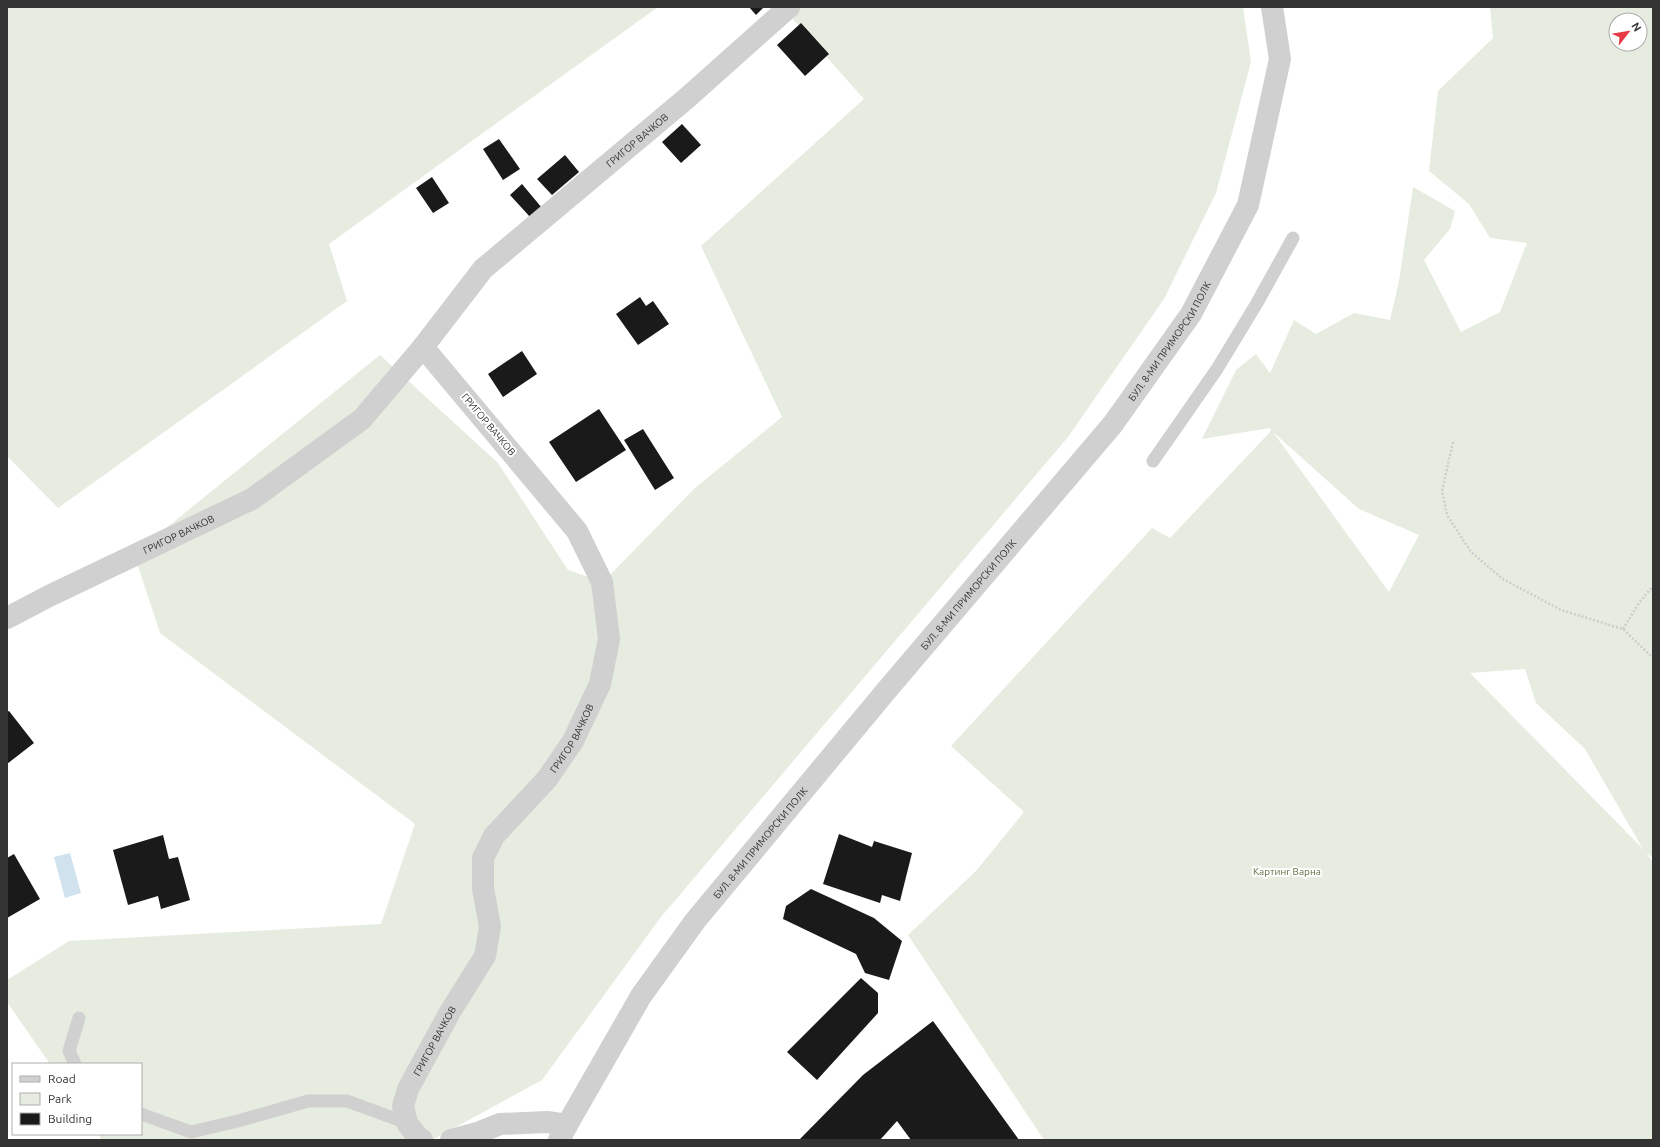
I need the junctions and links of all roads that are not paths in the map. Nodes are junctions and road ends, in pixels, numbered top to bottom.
1 (789, 7) edge
2 (1272, 7) edge
3 (1293, 238) dead end
4 (423, 347) junction
5 (1153, 461) dead end
6 (7, 618) edge
7 (79, 1018) dead end
8 (75, 1063) edge
9 (142, 1114) edge
10 (407, 1123) junction
11 (563, 1132) edge
12 (485, 1134) edge
13 (422, 1140) edge
14 (451, 1140) edge

1 - 4 street, ГРИГОР ВАЧКОВ
2 - 11 street, БУЛ. 8-МИ ПРИМОРСКИ ПОЛК
3 - 5 lane
4 - 6 street, ГРИГОР ВАЧКОВ
4 - 10 street, ГРИГОР ВАЧКОВ
7 - 8 lane
9 - 10 lane
10 - 13 street
11 - 12 street
12 - 14 street

